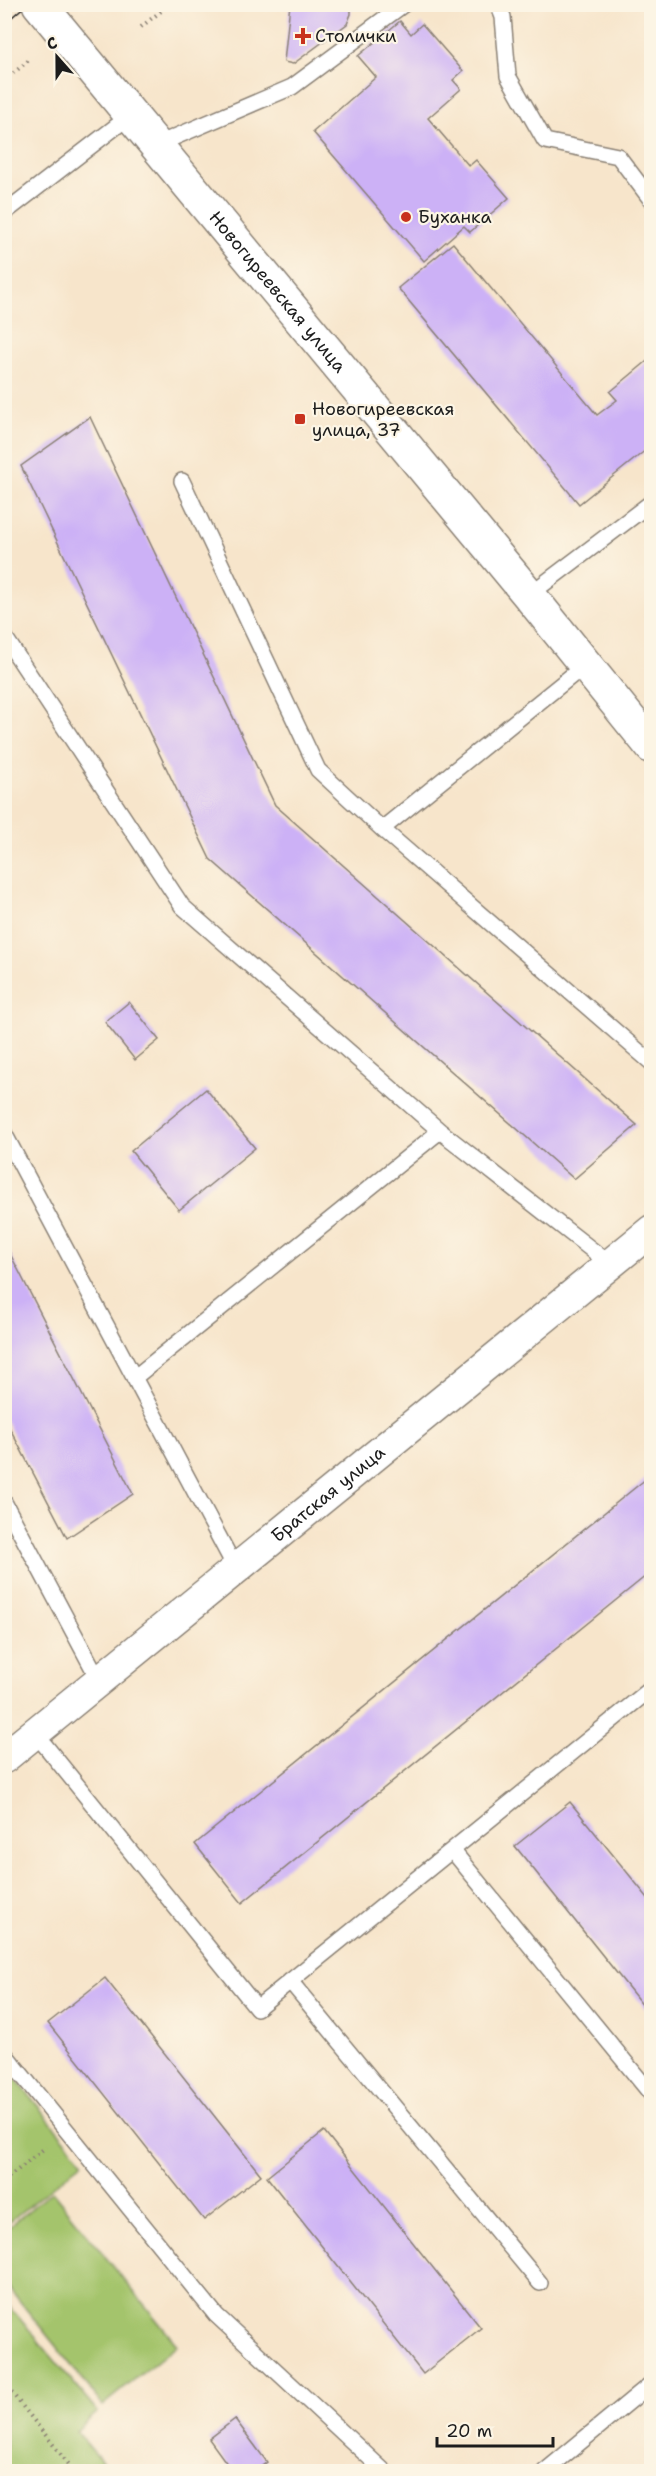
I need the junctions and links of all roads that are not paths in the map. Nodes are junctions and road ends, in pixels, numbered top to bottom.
1 (39, 4) edge
2 (404, 4) edge
3 (498, 4) edge
4 (131, 115) junction
5 (156, 145) junction
6 (651, 201) edge
7 (4, 213) edge
8 (182, 481) dead end
9 (651, 502) edge
10 (529, 595) junction
11 (4, 636) edge
12 (585, 665) junction
13 (651, 747) edge
14 (382, 829) junction
15 (651, 1063) edge
16 (440, 1131) junction
17 (4, 1133) edge
18 (651, 1230) edge
19 (610, 1264) junction
20 (134, 1378) junction
21 (4, 1502) edge
22 (236, 1569) junction
23 (99, 1680) junction
24 (651, 1688) edge
25 (34, 1733) junction
26 (4, 1758) edge
27 (452, 1850) junction
28 (290, 1981) junction
29 (4, 2053) edge
30 (651, 2095) edge
31 (540, 2283) dead end
32 (651, 2383) edge
33 (384, 2472) edge
34 (544, 2472) edge

1 - 4 street, Новогиреевская улица
2 - 5 lane
3 - 6 lane
4 - 5 street, Новогиреевская улица
4 - 7 lane
5 - 10 street, Новогиреевская улица
8 - 14 lane
9 - 10 lane
10 - 12 street, Новогиреевская улица
11 - 16 lane
12 - 13 street, Новогиреевская улица
12 - 14 lane
14 - 15 lane
16 - 19 lane
16 - 20 lane
17 - 20 lane
18 - 19 street, Братская улица
19 - 22 street, Братская улица
20 - 22 lane
21 - 23 lane
22 - 23 street, Братская улица
23 - 25 street, Братская улица
24 - 27 lane
25 - 26 street, Братская улица
25 - 28 lane
27 - 28 lane
27 - 30 lane
28 - 31 lane
29 - 33 lane
32 - 34 lane

